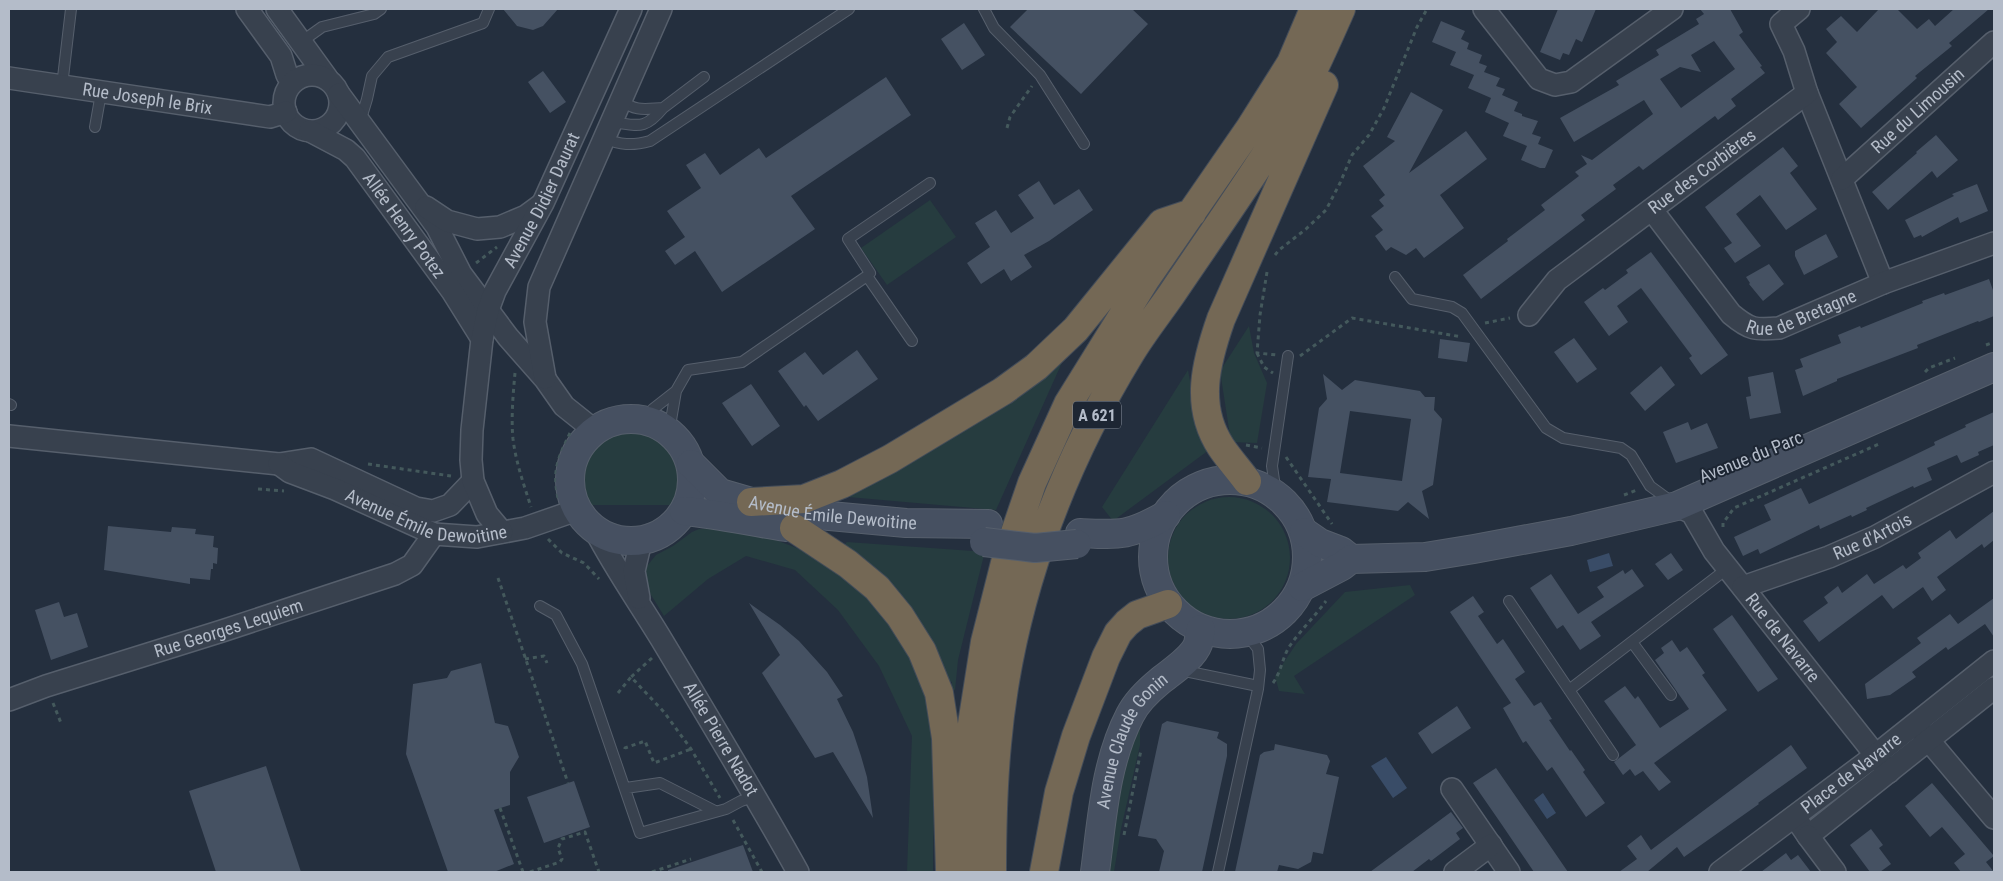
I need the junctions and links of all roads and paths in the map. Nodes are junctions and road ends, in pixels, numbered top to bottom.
1 (71, 9) edge
2 (246, 9) edge
3 (277, 9) edge
4 (380, 9) edge
5 (490, 9) edge
6 (661, 9) edge
7 (849, 9) edge
8 (984, 9) edge
9 (1314, 9) edge
10 (1341, 9) edge
11 (1358, 9) edge
12 (1427, 9) edge
13 (1484, 9) edge
14 (1672, 9) edge
15 (1799, 9) edge
16 (628, 10) edge
17 (1778, 17) edge
18 (301, 42) junction
19 (1994, 42) edge
20 (1040, 75) junction
21 (704, 77) dead end
22 (9, 78) edge
23 (294, 81) junction
24 (62, 86) junction
25 (333, 86) junction
26 (101, 92) junction
27 (1806, 93) junction
28 (620, 100) junction
29 (663, 108) junction
30 (286, 112) junction
31 (360, 122) junction
32 (94, 127) dead end
33 (1007, 128) dead end
34 (607, 130) junction
35 (310, 131) junction
36 (1084, 144) dead end
37 (1842, 179) junction
38 (930, 183) dead end
39 (416, 199) junction
40 (543, 203) junction
41 (1652, 210) junction
42 (1192, 213) junction
43 (1994, 243) edge
44 (1274, 257) dead end
45 (1268, 265) dead end
46 (867, 276) junction
47 (1395, 277) dead end
48 (1883, 283) junction
49 (488, 310) junction
50 (1528, 315) joint
51 (1474, 330) junction
52 (482, 339) junction
53 (912, 341) dead end
54 (1994, 342) edge
55 (1257, 352) junction
56 (1961, 355) dead end
57 (1288, 356) junction
58 (1986, 358) edge
59 (516, 372) dead end
60 (1924, 374) dead end
61 (1285, 376) junction
62 (545, 379) junction
63 (676, 391) junction
64 (644, 420) junction
65 (594, 430) junction
66 (669, 432) junction
67 (9, 436) edge
68 (1274, 451) junction
69 (359, 462) dead end
70 (279, 464) junction
71 (691, 464) junction
72 (1994, 472) edge
73 (465, 479) junction
74 (1247, 481) junction
75 (1650, 486) junction
76 (1276, 494) junction
77 (1617, 497) dead end
78 (751, 502) junction
79 (1677, 506) junction
80 (577, 510) junction
81 (533, 511) dead end
82 (684, 511) junction
83 (1166, 515) junction
84 (1334, 526) dead end
85 (794, 528) junction
86 (595, 530) junction
87 (502, 532) junction
88 (1304, 532) junction
89 (986, 533) junction
90 (434, 534) junction
91 (546, 536) dead end
92 (1078, 539) junction
93 (642, 541) junction
94 (1351, 559) junction
95 (1728, 568) junction
96 (1154, 569) junction
97 (498, 578) dead end
98 (600, 580) dead end
99 (1302, 587) junction
100 (1743, 587) junction
101 (1331, 596) dead end
102 (1509, 601) dead end
103 (1168, 604) junction
104 (540, 606) dead end
105 (641, 606) junction
106 (1201, 629) junction
107 (1246, 633) junction
108 (1632, 642) junction
109 (657, 653) dead end
110 (525, 659) junction
111 (1994, 661) edge
112 (547, 663) dead end
113 (1176, 669) junction
114 (631, 677) junction
115 (1258, 688) junction
116 (1994, 688) edge
117 (1568, 690) junction
118 (618, 693) dead end
119 (1671, 695) dead end
120 (9, 700) edge
121 (1915, 725) junction
122 (1929, 741) junction
123 (1142, 743) dead end
124 (691, 749) junction
125 (1613, 755) dead end
126 (1876, 755) junction
127 (616, 762) junction
128 (1889, 772) junction
129 (568, 782) dead end
130 (626, 788) junction
131 (1452, 789) dead end
132 (756, 796) junction
133 (500, 808) dead end
134 (726, 809) junction
135 (715, 811) junction
136 (1794, 818) junction
137 (1994, 818) edge
138 (1808, 836) junction
139 (1122, 845) dead end
140 (1491, 846) junction
141 (691, 859) dead end
142 (523, 872) edge
143 (530, 872) edge
144 (599, 872) edge
145 (652, 872) edge
146 (762, 872) edge
147 (798, 872) edge
148 (950, 872) edge
149 (967, 872) edge
150 (992, 872) edge
151 (1044, 872) edge
152 (1096, 872) edge
153 (1218, 872) edge
154 (1455, 872) edge
155 (1509, 872) edge
156 (1720, 872) edge
157 (1835, 872) edge

1 - 24 lane
2 - 23 street
3 - 18 street, Allée Henry Potez
4 - 18 lane
5 - 31 lane
6 - 28 street, Avenue Didier Daurat
7 - 34 lane
8 - 20 lane
9 - 42 highway, A 621
10 - 150 highway, A 621
11 - 74 highway
12 - 44 path
13 - 14 street
15 - 17 street
16 - 40 street, Avenue Didier Daurat
17 - 27 street
18 - 25 street, Allée Henry Potez
19 - 37 street, Rue du Limousin
20 - 33 path
20 - 36 lane
21 - 29 lane
22 - 24 street, Rue Joseph le Brix
23 - 25 street
23 - 30 street
24 - 26 street, Rue Joseph le Brix
25 - 31 street, Allée Henry Potez
25 - 35 street
26 - 30 street, Rue Joseph le Brix
26 - 32 lane
27 - 37 street
27 - 41 street, Rue des Corbières
28 - 29 lane
28 - 34 street, Avenue Didier Daurat
29 - 34 lane
30 - 35 street
31 - 39 street, Allée Henry Potez
34 - 62 street, Avenue Didier Daurat
35 - 52 street, Allée Henry Potez
37 - 48 street
38 - 46 lane
39 - 40 street, Allée Henry Potez
39 - 49 street, Allée Henry Potez
40 - 49 street, Avenue Didier Daurat
41 - 48 street, Rue de Bretagne
41 - 50 street, Rue des Corbières
42 - 78 highway
42 - 149 highway, A 621
43 - 48 street, Rue de Bretagne
45 - 55 path
46 - 53 lane
46 - 63 lane
47 - 51 lane
49 - 52 street
49 - 62 street, Avenue Didier Daurat
50 - 51 path
51 - 57 path
51 - 75 lane
52 - 73 street
54 - 58 path
55 - 57 path
55 - 61 path
56 - 60 path
57 - 61 lane
58 - 79 main road, Avenue du Parc
59 - 81 path
61 - 68 lane
62 - 65 street, Avenue Didier Daurat
63 - 64 lane
63 - 66 lane
64 - 65 main road
64 - 66 main road
65 - 80 main road
66 - 71 main road
67 - 70 street, Avenue Émile Dewoitine
68 - 76 lane
68 - 84 path
69 - 73 path
70 - 73 street, Avenue Émile Dewoitine
70 - 90 street, Avenue Émile Dewoitine
71 - 78 main road, Avenue Émile Dewoitine
71 - 82 main road
72 - 100 street, Rue d'Artois
73 - 87 street
74 - 76 main road
74 - 83 main road
75 - 77 path
75 - 79 lane
76 - 88 main road
78 - 89 main road, Avenue Émile Dewoitine
79 - 94 main road, Avenue du Parc
79 - 95 street, Rue de Navarre
80 - 86 main road
80 - 87 street, Avenue Émile Dewoitine
82 - 85 main road, Avenue Émile Dewoitine
82 - 93 main road
83 - 92 main road
83 - 96 main road
85 - 89 main road, Avenue Émile Dewoitine
85 - 148 highway
86 - 93 main road
86 - 105 street, Allée Pierre Nadot
87 - 90 street, Avenue Émile Dewoitine
88 - 94 main road
88 - 99 main road
89 - 92 main road, bridge
90 - 120 street, Rue Georges Lequiem
91 - 98 path
92 - 96 main road
93 - 105 street, Allée Pierre Nadot
94 - 99 main road
95 - 100 street, Rue de Navarre
95 - 108 lane
96 - 103 main road
97 - 110 path
99 - 107 main road
100 - 126 street, Rue de Navarre
101 - 115 path
102 - 117 lane
103 - 106 main road
103 - 151 highway
104 - 127 lane
105 - 132 street, Allée Pierre Nadot
106 - 107 main road
106 - 113 main road, Avenue Claude Gonin
107 - 115 lane
108 - 117 lane
108 - 119 lane
109 - 114 path
110 - 112 path
110 - 129 path
111 - 121 street, Place de Navarre
113 - 115 lane
113 - 152 main road, Avenue Claude Gonin
114 - 118 path
114 - 124 path
115 - 153 lane
116 - 122 street, Place de Navarre
117 - 125 lane
121 - 122 street
121 - 126 street, Place de Navarre
122 - 128 street, Place de Navarre
122 - 137 street
123 - 139 path, Avenue Claude Gonin
124 - 127 path
124 - 134 path
126 - 128 street, Rue de Navarre
126 - 136 street, Place de Navarre
127 - 130 lane
128 - 138 street, Place de Navarre
130 - 135 lane
130 - 135 lane
131 - 140 street
132 - 134 lane
132 - 147 street, Allée Pierre Nadot
133 - 142 path
134 - 135 lane
134 - 146 path
136 - 138 street, Place de Navarre
136 - 156 street
138 - 157 street
140 - 154 street
140 - 155 street
141 - 145 path
143 - 144 path

